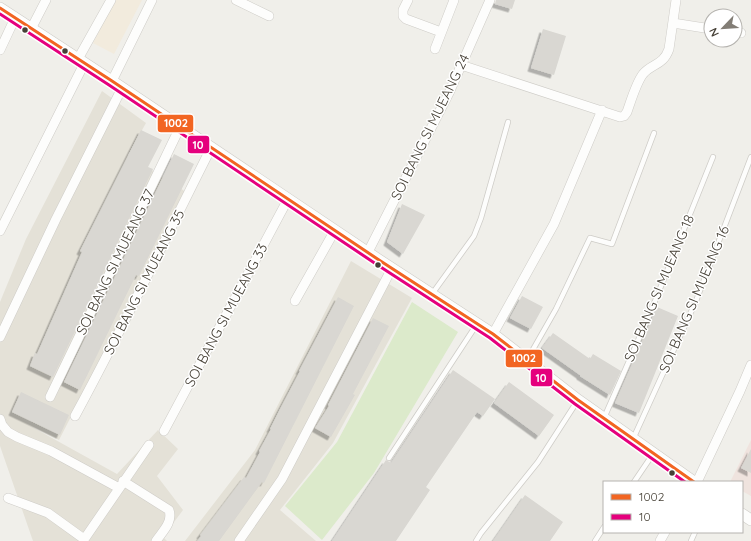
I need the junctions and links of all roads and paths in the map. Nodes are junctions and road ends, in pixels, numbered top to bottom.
1 (46, 0) edge
2 (110, 0) edge
3 (152, 0) edge
4 (236, 0) edge
5 (408, 0) edge
6 (454, 0) edge
7 (490, 0) edge
8 (676, 0) edge
9 (0, 8) edge
10 (270, 16) dead end
11 (15, 18) junction
12 (673, 23) junction
13 (32, 28) junction
14 (703, 28) edge
15 (441, 32) junction
16 (435, 49) dead end
17 (0, 50) edge
18 (81, 61) junction
19 (461, 65) junction
20 (112, 81) junction
21 (122, 88) junction
22 (602, 110) junction
23 (508, 122) dead end
24 (180, 127) junction
25 (654, 133) dead end
26 (211, 148) junction
27 (713, 157) dead end
28 (751, 157) edge
29 (288, 199) junction
30 (335, 230) junction
31 (0, 231) edge
32 (368, 252) junction
33 (392, 268) junction
34 (432, 294) junction
35 (295, 301) dead end
36 (477, 324) junction
37 (493, 334) junction
38 (0, 337) edge
39 (527, 361) junction
40 (751, 365) edge
41 (50, 397) dead end
42 (578, 400) junction
43 (75, 416) dead end
44 (604, 418) junction
45 (0, 419) edge
46 (164, 431) dead end
47 (633, 440) junction
48 (149, 445) dead end
49 (653, 454) junction
50 (389, 458) dead end
51 (635, 481) edge
52 (693, 481) edge
53 (697, 481) edge
54 (121, 485) junction
55 (8, 498) dead end
56 (603, 529) edge
57 (83, 540) edge
58 (156, 541) edge
59 (239, 541) edge
60 (476, 541) edge
61 (595, 541) edge

1 - 13 street
2 - 18 street
3 - 20 street
4 - 10 street
5 - 15 street
6 - 15 street
7 - 19 street, SOI BANG SI MUEANG 24
8 - 12 street
9 - 11 street
11 - 13 street
11 - 17 street
12 - 14 street
12 - 22 street
13 - 18 street
15 - 16 street
18 - 20 street
18 - 31 street
19 - 22 street
19 - 32 street, SOI BANG SI MUEANG 24
20 - 21 street
21 - 24 street
21 - 38 street
22 - 37 street
23 - 34 lane
24 - 26 street
24 - 41 street, SOI BANG SI MUEANG 37
25 - 39 lane
26 - 29 street
26 - 43 street, SOI BANG SI MUEANG 35
27 - 44 lane, SOI BANG SI MUEANG 18
28 - 47 lane, SOI BANG SI MUEANG 16
29 - 30 street
29 - 46 street, SOI BANG SI MUEANG 33
30 - 32 street
30 - 35 street
32 - 33 street
33 - 34 street
33 - 59 street
34 - 36 street
36 - 37 street
36 - 50 lane
37 - 39 street
39 - 42 street
40 - 53 street
42 - 44 street
42 - 60 lane
44 - 47 street
45 - 54 street
47 - 49 street
48 - 54 street
49 - 51 lane
49 - 52 street
54 - 57 street
54 - 58 street
55 - 57 street
56 - 61 lane

